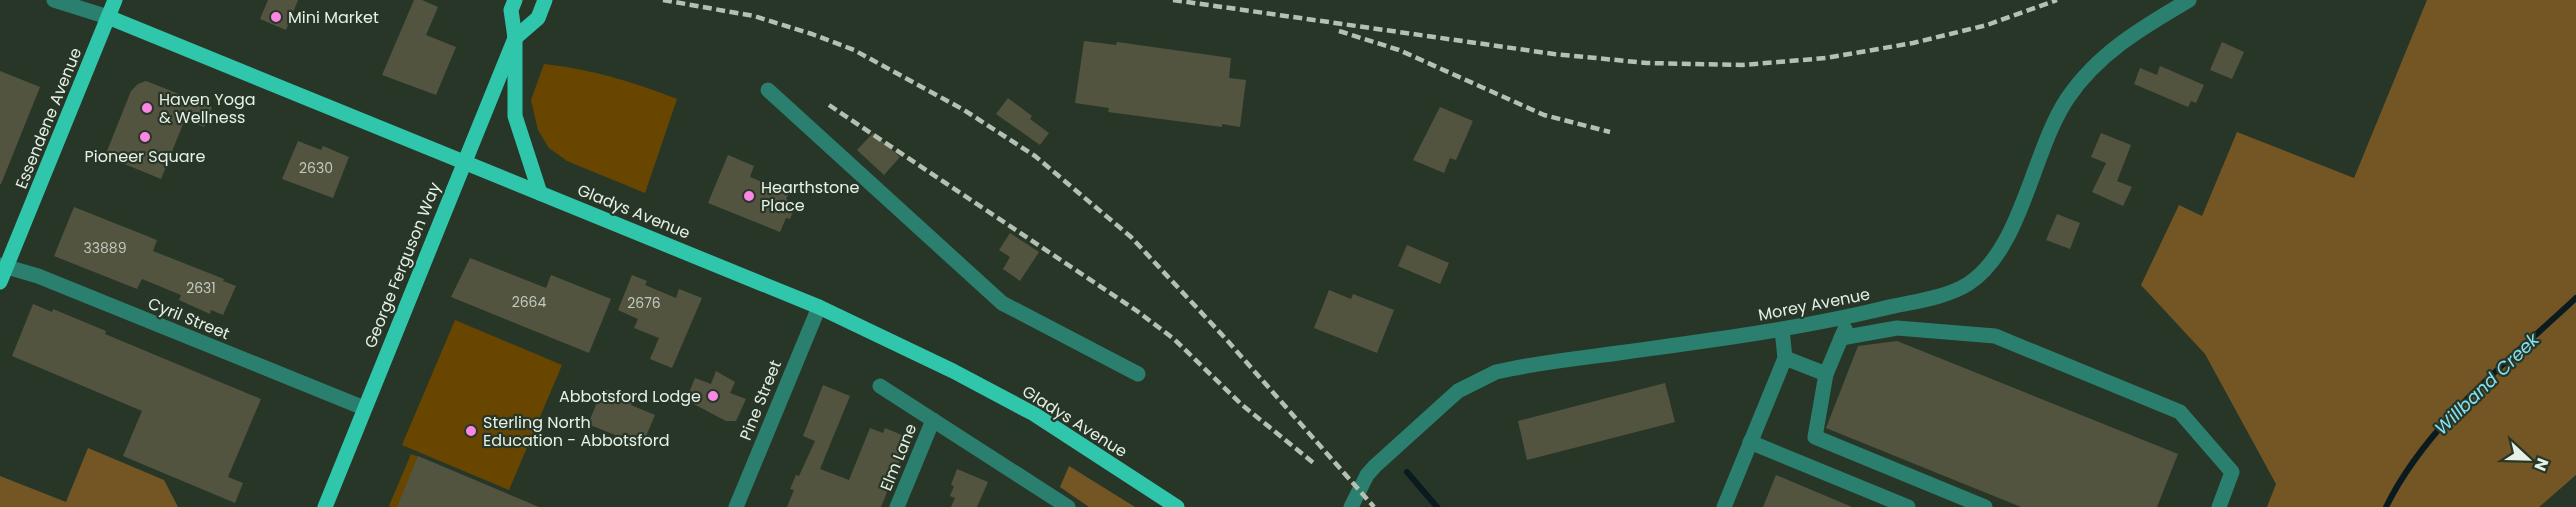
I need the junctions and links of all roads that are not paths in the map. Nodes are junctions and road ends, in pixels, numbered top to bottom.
1 (54, 0) edge
2 (115, 0) edge
3 (515, 0) edge
4 (545, 0) edge
5 (2189, 0) edge
6 (108, 17) junction
7 (515, 38) junction
8 (768, 90) dead end
9 (464, 162) junction
10 (540, 193) junction
11 (3, 266) edge
12 (0, 282) edge
13 (819, 307) junction
14 (1850, 316) junction
15 (1782, 330) junction
16 (1841, 338) junction
17 (1785, 358) junction
18 (1138, 374) dead end
19 (1826, 375) junction
20 (880, 386) dead end
21 (364, 408) junction
22 (933, 420) junction
23 (1750, 442) junction
24 (1058, 504) edge
25 (325, 507) edge
26 (736, 507) edge
27 (897, 507) edge
28 (1177, 507) edge
29 (1352, 507) edge
30 (1724, 507) edge
31 (1908, 507) edge
32 (1985, 507) edge
33 (2219, 507) edge

1 - 6 street, Gladys Avenue
2 - 6 main road, Essendene Avenue
3 - 7 main road, George Ferguson Way
4 - 7 main road, George Ferguson Way
5 - 14 street, Morey Avenue
6 - 9 main road, Gladys Avenue
6 - 11 main road, Essendene Avenue
7 - 9 main road, George Ferguson Way
7 - 10 main road
8 - 18 street
9 - 10 main road, Gladys Avenue
9 - 21 main road, George Ferguson Way
10 - 13 main road, Gladys Avenue
11 - 12 main road, Essendene Avenue
11 - 21 street, Cyril Street
13 - 26 street, Pine Street
13 - 28 main road, Gladys Avenue
14 - 15 street, Morey Avenue
14 - 16 street
15 - 17 street
15 - 29 street, Morey Avenue
16 - 19 street
16 - 33 street
17 - 19 street
17 - 23 street
19 - 32 street
20 - 22 street
21 - 25 main road, George Ferguson Way
22 - 24 street
22 - 27 street, Elm Lane
23 - 30 street
23 - 31 street

